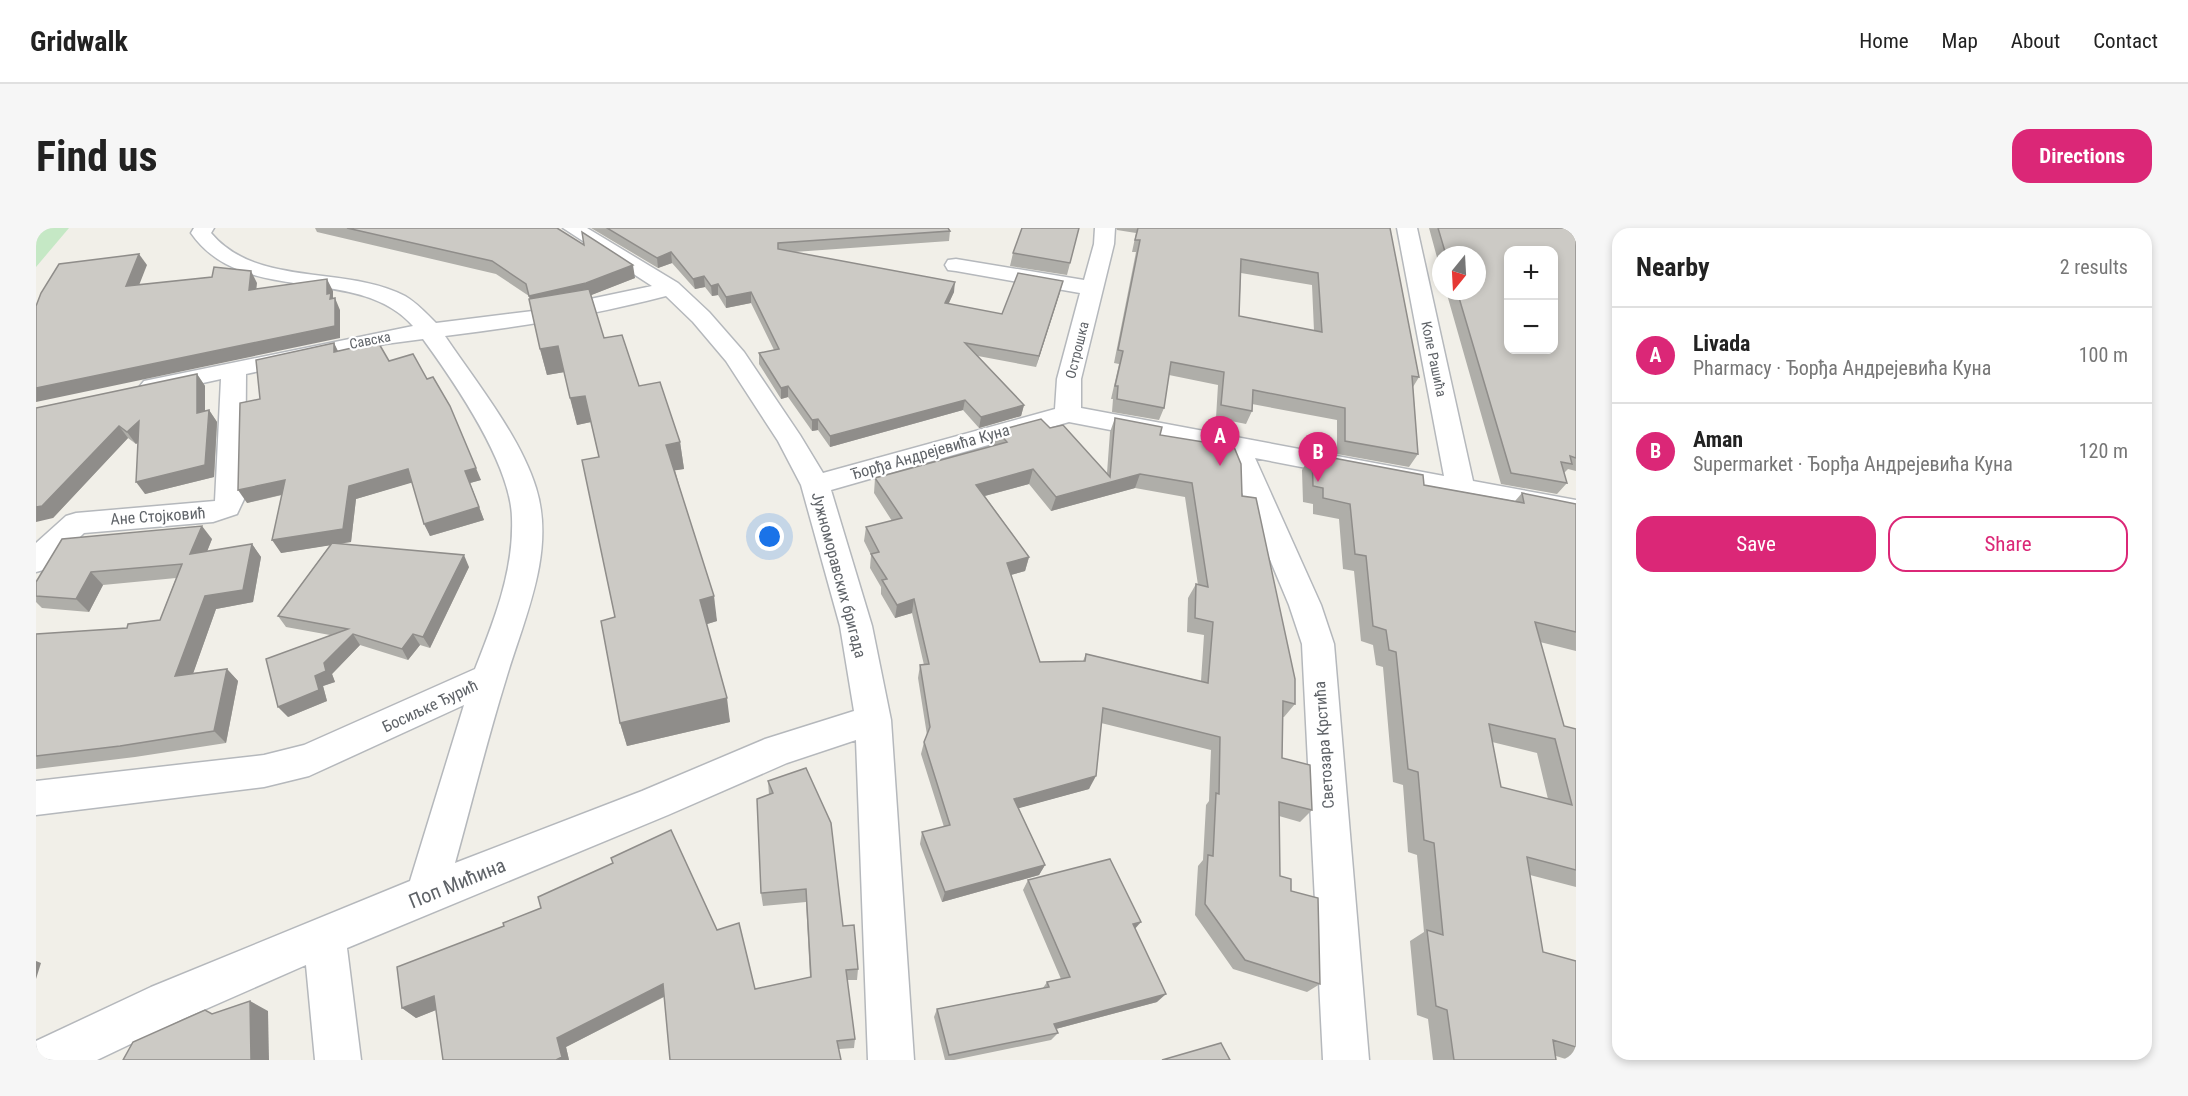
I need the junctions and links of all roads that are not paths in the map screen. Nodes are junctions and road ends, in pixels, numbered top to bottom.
1 (204, 228) edge
2 (573, 228) edge
3 (1105, 228) edge
4 (1407, 228) edge
5 (956, 265) dead end
6 (670, 288) junction
7 (1092, 288) junction
8 (429, 331) junction
9 (234, 368) junction
10 (129, 391) edge
11 (1068, 414) junction
12 (1236, 446) junction
13 (815, 485) junction
14 (1461, 490) junction
15 (1576, 510) edge
16 (36, 561) edge
17 (489, 678) junction
18 (873, 720) junction
19 (36, 798) edge
20 (426, 894) junction
21 (325, 938) junction
22 (47, 1060) edge
23 (338, 1060) edge
24 (891, 1060) edge
25 (1346, 1060) edge

1 - 8 street, Босиљке Ђурић
2 - 6 street, Јужноморавских бригада
3 - 7 street, Острошка
4 - 14 street, Коле Рашића
5 - 7 street
6 - 8 street, Савска
6 - 13 street, Јужноморавских бригада
7 - 11 street, Острошка
8 - 9 street, Савска
8 - 17 street, Босиљке Ђурић
9 - 10 street, Савска
9 - 16 street, Ане Стојковић
11 - 12 street, Ђорђа Андрејевића Куна
11 - 13 street, Ђорђа Андрејевића Куна
12 - 14 street, Ђорђа Андрејевића Куна
12 - 25 street, Светозара Крстића
13 - 18 street, Јужноморавских бригада
14 - 15 street, Ђорђа Андрејевића Куна
17 - 19 street, Босиљке Ђурић
17 - 20 street
18 - 20 street, Поп Мићина
18 - 24 street, Јужноморавских бригада
20 - 21 street, Поп Мићина
21 - 22 street, Поп Мићина
21 - 23 street

